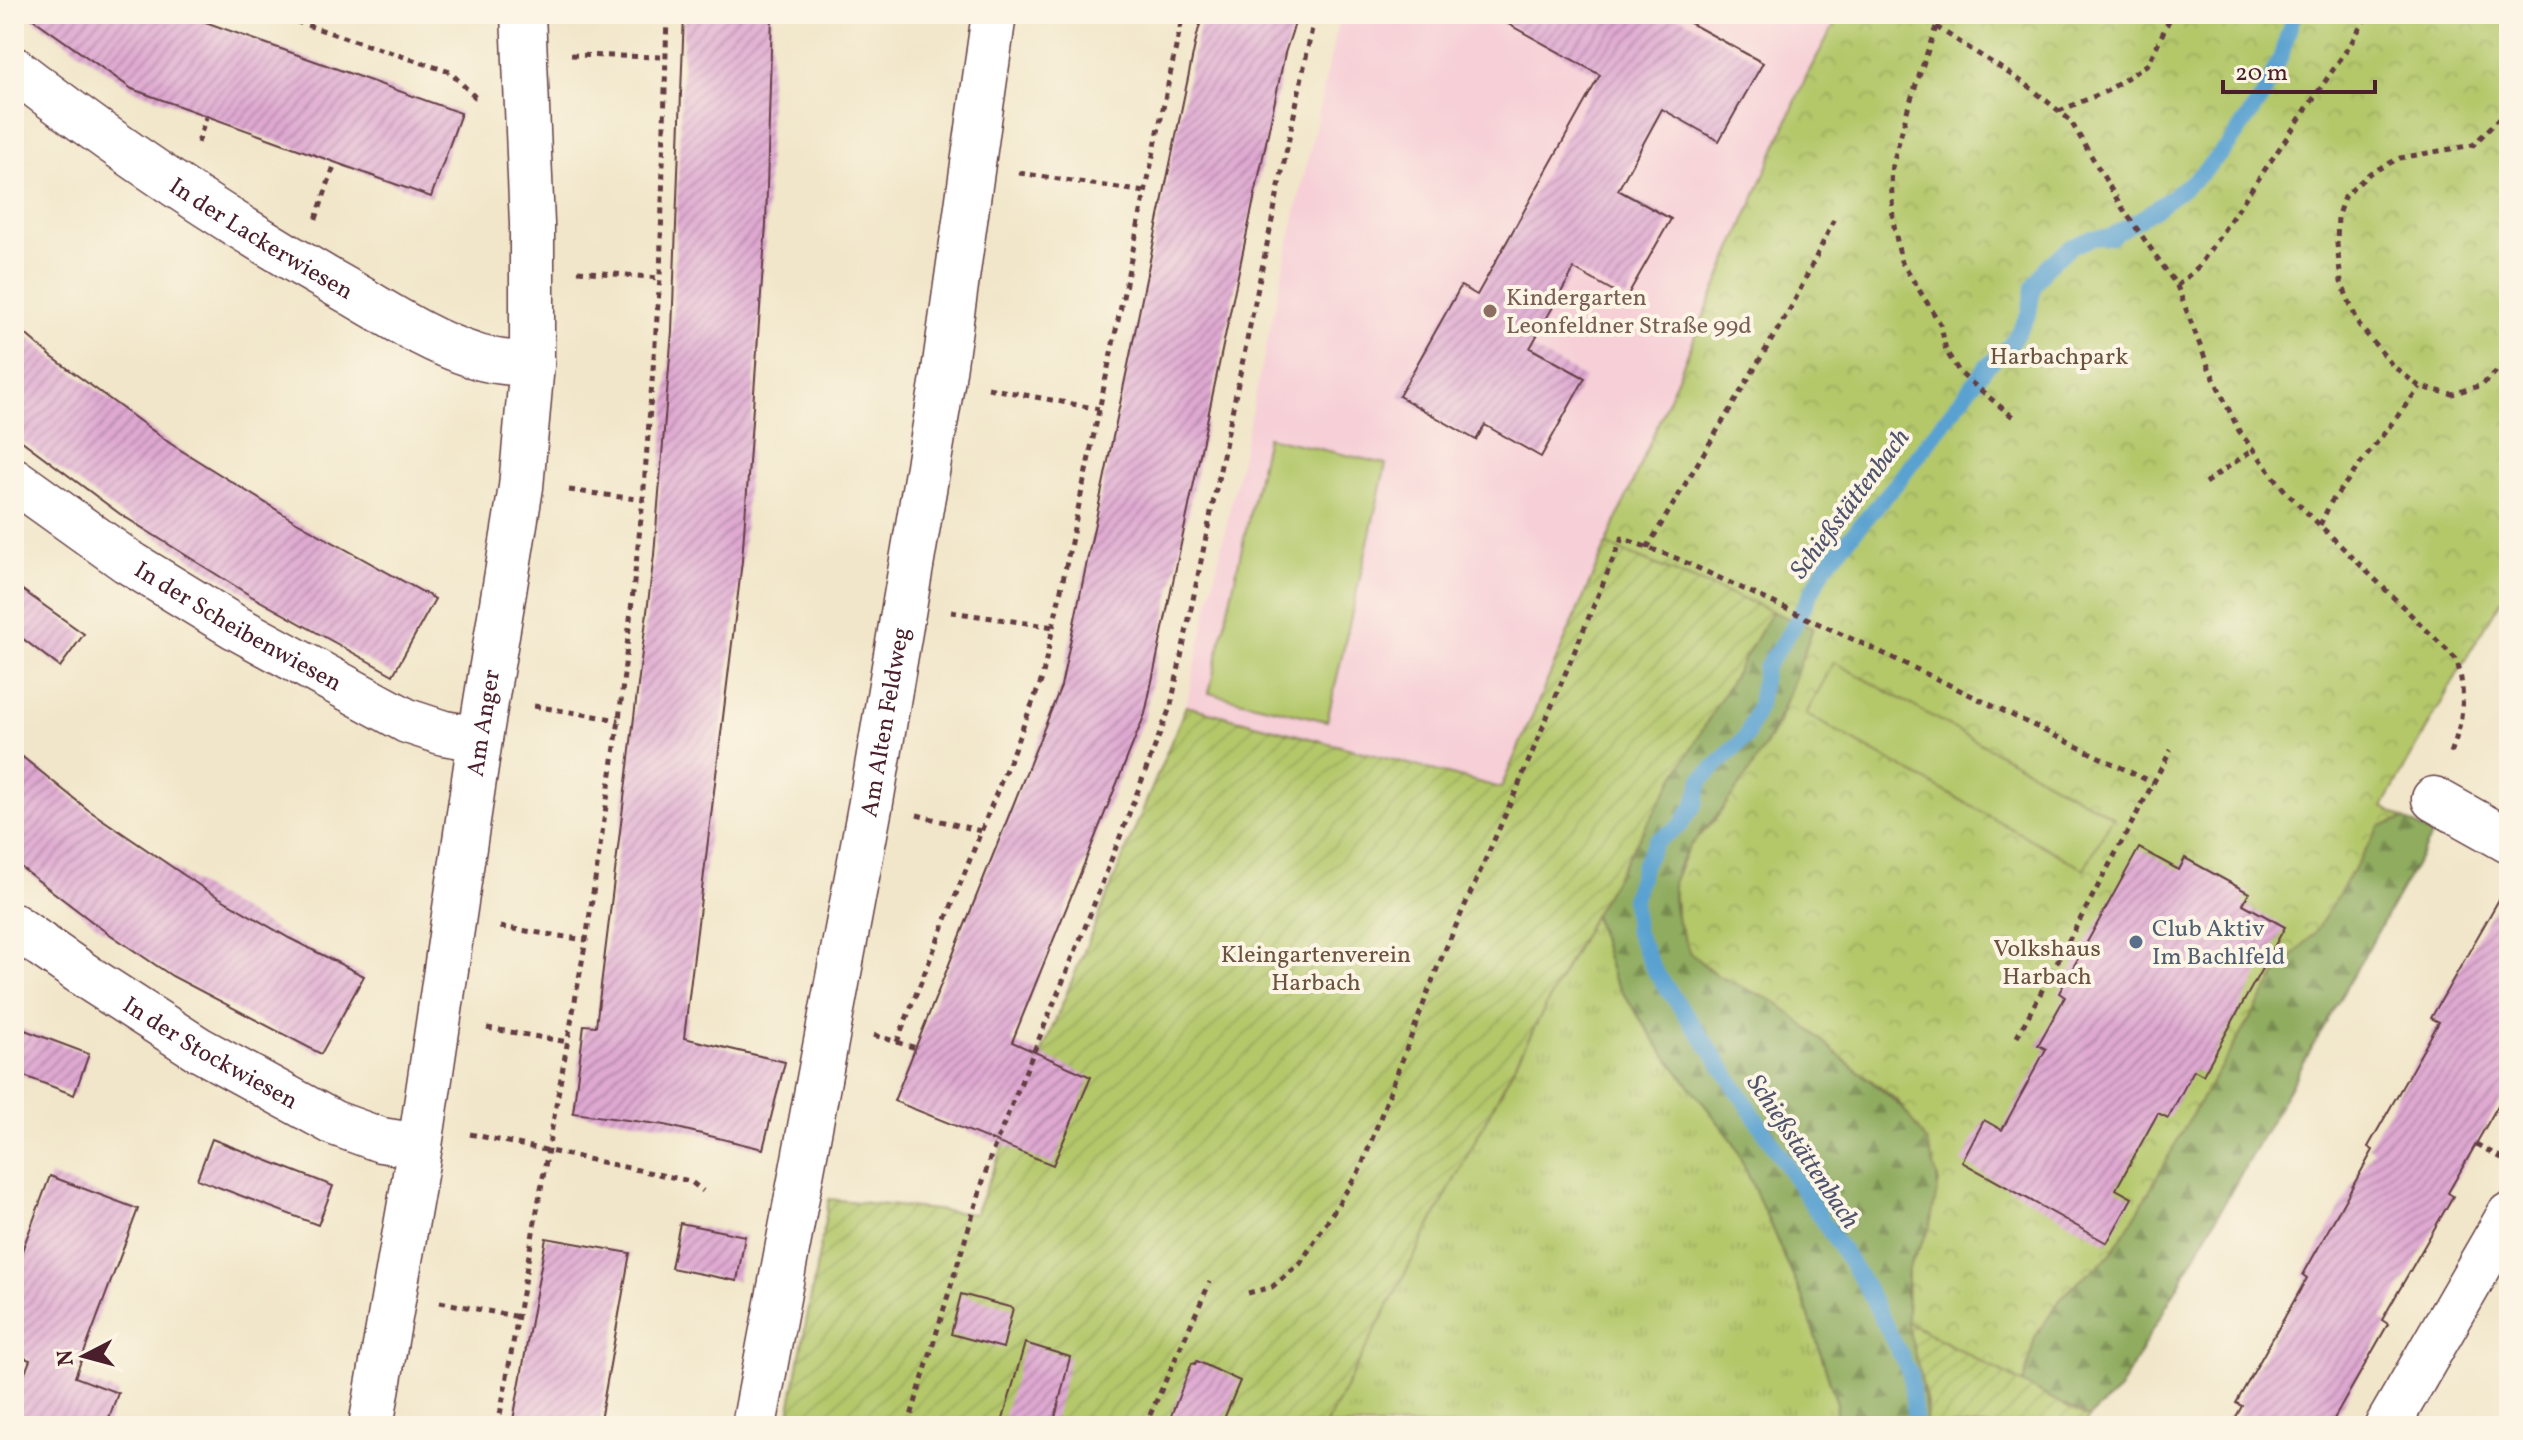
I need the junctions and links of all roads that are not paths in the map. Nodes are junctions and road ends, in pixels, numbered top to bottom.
1 (523, 14) edge
2 (994, 14) edge
3 (14, 69) edge
4 (532, 364) junction
5 (14, 480) edge
6 (480, 739) junction
7 (2434, 799) road end
8 (2509, 841) edge
9 (14, 926) edge
10 (420, 1146) junction
11 (2509, 1215) edge
12 (371, 1426) edge
13 (754, 1426) edge
14 (2387, 1426) edge

1 - 4 street, Am Anger
2 - 13 street, Am Alten Feldweg
3 - 4 street, In der Lackerwiesen
4 - 6 street, Am Anger
5 - 6 street, In der Scheibenwiesen
6 - 10 street, Am Anger
7 - 8 street
9 - 10 street, In der Stockwiesen
10 - 12 street, Am Anger
11 - 14 street

